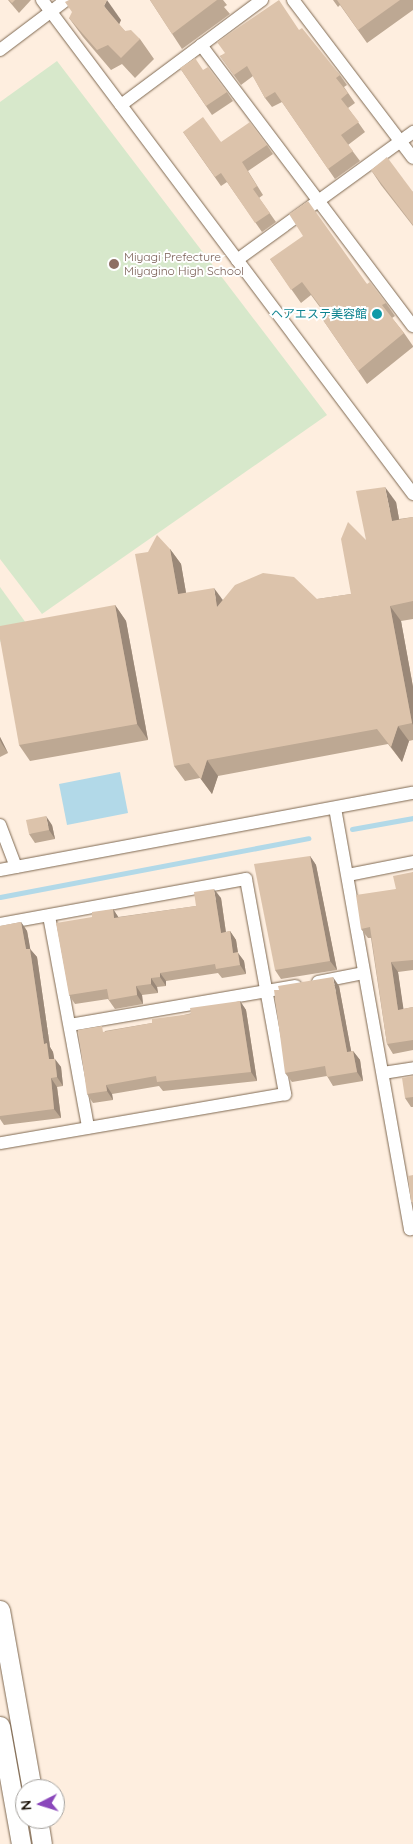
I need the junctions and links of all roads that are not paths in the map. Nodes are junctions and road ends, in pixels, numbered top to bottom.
1 (42, 0) edge
2 (66, 0) edge
3 (262, 0) edge
4 (292, 0) edge
5 (50, 12) junction
6 (201, 45) junction
7 (0, 50) edge
8 (120, 105) junction
9 (413, 132) edge
10 (400, 141) junction
11 (413, 158) edge
12 (317, 199) junction
13 (237, 260) junction
14 (413, 326) edge
15 (413, 494) edge
16 (413, 793) edge
17 (335, 808) junction
18 (0, 825) edge
19 (413, 862) edge
20 (16, 867) junction
21 (0, 870) edge
22 (348, 875) junction
23 (49, 916) junction
24 (0, 924) edge
25 (364, 973) junction
26 (265, 991) junction
27 (70, 1025) junction
28 (413, 1068) edge
29 (383, 1073) junction
30 (88, 1127) junction
31 (0, 1142) edge
32 (413, 1228) edge
33 (0, 1610) edge
34 (0, 1726) edge
35 (30, 1779) edge
36 (40, 1829) edge
37 (21, 1844) edge
38 (42, 1844) edge

1 - 5 street
2 - 5 street
3 - 6 street
4 - 10 street
5 - 7 street
5 - 8 street
6 - 8 street
6 - 12 street
8 - 13 street
9 - 10 street
10 - 11 street
10 - 12 street
12 - 13 street
12 - 14 street
13 - 15 street
16 - 17 street
17 - 20 street
17 - 22 street
18 - 20 street
19 - 22 street
20 - 21 street
22 - 25 street
23 - 24 street
23 - 26 street
23 - 27 street
25 - 26 street
25 - 29 street
26 - 27 street
26 - 30 street
27 - 30 street
28 - 29 street
29 - 32 street
30 - 31 street
33 - 35 street
34 - 37 street
36 - 38 street

